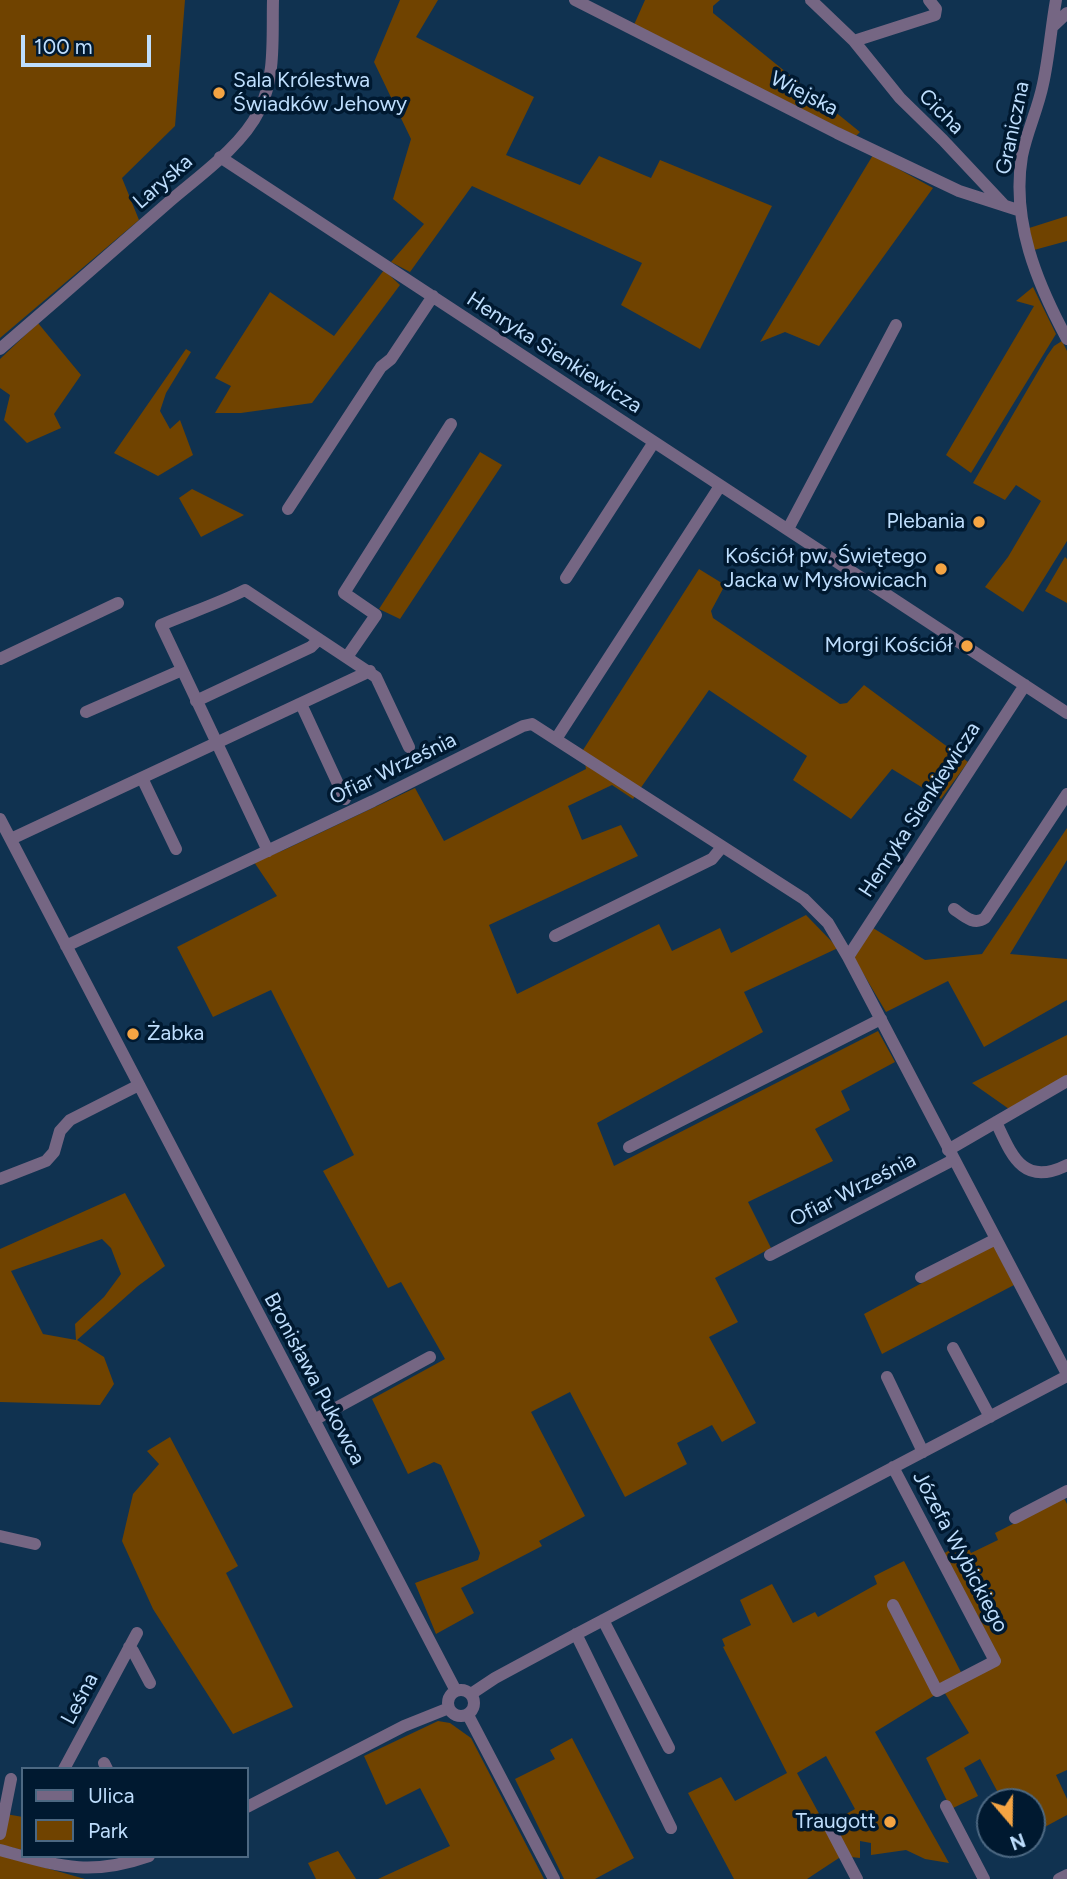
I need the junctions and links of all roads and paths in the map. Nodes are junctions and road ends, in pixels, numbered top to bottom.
1 (273, 0) edge
2 (575, 0) edge
3 (811, 0) edge
4 (929, 0) edge
5 (1056, 0) edge
6 (1067, 13) edge
7 (1052, 27) junction
8 (854, 41) junction
9 (220, 157) junction
10 (1005, 207) junction
11 (1021, 211) junction
12 (433, 296) junction
13 (896, 325) dead end
14 (1067, 339) edge
15 (0, 349) edge
16 (451, 424) dead end
17 (654, 442) junction
18 (720, 485) junction
19 (288, 509) dead end
20 (788, 529) junction
21 (566, 578) dead end
22 (118, 603) dead end
23 (319, 639) junction
24 (348, 657) junction
25 (0, 659) edge
26 (182, 670) junction
27 (370, 671) junction
28 (1025, 685) junction
29 (196, 701) junction
30 (300, 704) junction
31 (86, 712) dead end
32 (1067, 713) edge
33 (556, 739) junction
34 (216, 743) junction
35 (409, 747) dead end
36 (142, 778) junction
37 (1067, 794) edge
38 (345, 799) dead end
39 (4, 829) edge
40 (722, 847) junction
41 (176, 849) dead end
42 (268, 851) junction
43 (954, 909) dead end
44 (555, 936) dead end
45 (66, 946) junction
46 (848, 957) junction
47 (881, 1019) junction
48 (1067, 1082) edge
49 (139, 1085) junction
50 (996, 1122) junction
51 (629, 1147) dead end
52 (951, 1155) junction
53 (1067, 1166) edge
54 (0, 1179) edge
55 (996, 1239) junction
56 (770, 1255) dead end
57 (921, 1277) dead end
58 (953, 1348) dead end
59 (430, 1357) dead end
60 (1067, 1375) edge
61 (887, 1377) dead end
62 (990, 1417) junction
63 (314, 1420) junction
64 (923, 1452) junction
65 (893, 1467) junction
66 (1067, 1491) edge
67 (1014, 1518) dead end
68 (0, 1536) edge
69 (36, 1544) dead end
70 (893, 1605) dead end
71 (603, 1620) junction
72 (137, 1633) dead end
73 (576, 1634) junction
74 (129, 1647) junction
75 (150, 1683) dead end
76 (456, 1691) junction
77 (471, 1694) junction
78 (449, 1708) junction
79 (468, 1715) junction
80 (669, 1748) dead end
81 (65, 1767) edge
82 (11, 1779) dead end
83 (248, 1806) edge
84 (946, 1806) dead end
85 (827, 1822) dead end
86 (671, 1828) dead end
87 (0, 1834) edge
88 (0, 1850) edge
89 (21, 1852) edge
90 (37, 1858) edge
91 (142, 1858) edge
92 (1067, 1875) edge
93 (554, 1879) edge
94 (857, 1879) edge
95 (984, 1879) edge
96 (1059, 1879) edge

1 - 9 street, Laryska
2 - 10 street, Wiejska
3 - 8 street, Cicha
4 - 8 street
5 - 7 street, Graniczna
6 - 7 street
7 - 11 street, Graniczna
8 - 10 street, Cicha
9 - 12 street, Henryka Sienkiewicza
9 - 15 street, Laryska
10 - 11 street, Wiejska
11 - 14 street, Graniczna
12 - 17 street, Henryka Sienkiewicza
12 - 19 street, Henryka Sienkiewicza
13 - 20 street
16 - 24 street
17 - 18 street, Henryka Sienkiewicza
17 - 21 street, Henryka Sienkiewicza
18 - 20 street, Henryka Sienkiewicza
18 - 33 street
20 - 28 street, Henryka Sienkiewicza
22 - 25 street
23 - 24 street
23 - 26 street
23 - 29 street
24 - 27 street
26 - 29 street
26 - 31 street
27 - 30 street
27 - 35 street
28 - 32 street, Henryka Sienkiewicza
28 - 46 street, Henryka Sienkiewicza
29 - 34 street
30 - 34 street
30 - 38 street
33 - 40 street, Ofiar Września
33 - 42 street, Ofiar Września
34 - 36 street
34 - 42 street
36 - 39 street
36 - 41 street
37 - 43 street
39 - 45 street, Bronisława Pukowca
40 - 44 street
40 - 46 street, Ofiar Września
42 - 45 street, Ofiar Września
45 - 49 street, Bronisława Pukowca
46 - 47 street, Ofiar Września
47 - 51 street
47 - 52 street, Ofiar Września
48 - 50 street
49 - 54 street
49 - 63 street, Bronisława Pukowca
50 - 52 street
50 - 53 street
52 - 55 street, Ofiar Września
52 - 56 street, Ofiar Września
55 - 57 street
55 - 60 street, Ofiar Września
58 - 62 street
59 - 63 street
60 - 62 street, Józefa Wybickiego
61 - 64 street, Józefa Wybickiego
62 - 64 street, Józefa Wybickiego
63 - 76 street, Bronisława Pukowca
64 - 65 street, Józefa Wybickiego
65 - 70 street, Józefa Wybickiego
65 - 71 street, Józefa Wybickiego
66 - 67 street
68 - 69 street
71 - 73 street, Józefa Wybickiego
71 - 80 street
72 - 74 street, Leśna
73 - 77 street, Józefa Wybickiego
73 - 86 street
74 - 75 street
74 - 81 street, Leśna
76 - 77 street
76 - 78 street
77 - 79 street
78 - 79 street
78 - 83 street
79 - 93 street
82 - 87 street
84 - 95 street
85 - 94 street
88 - 89 street
90 - 91 street
92 - 96 street

